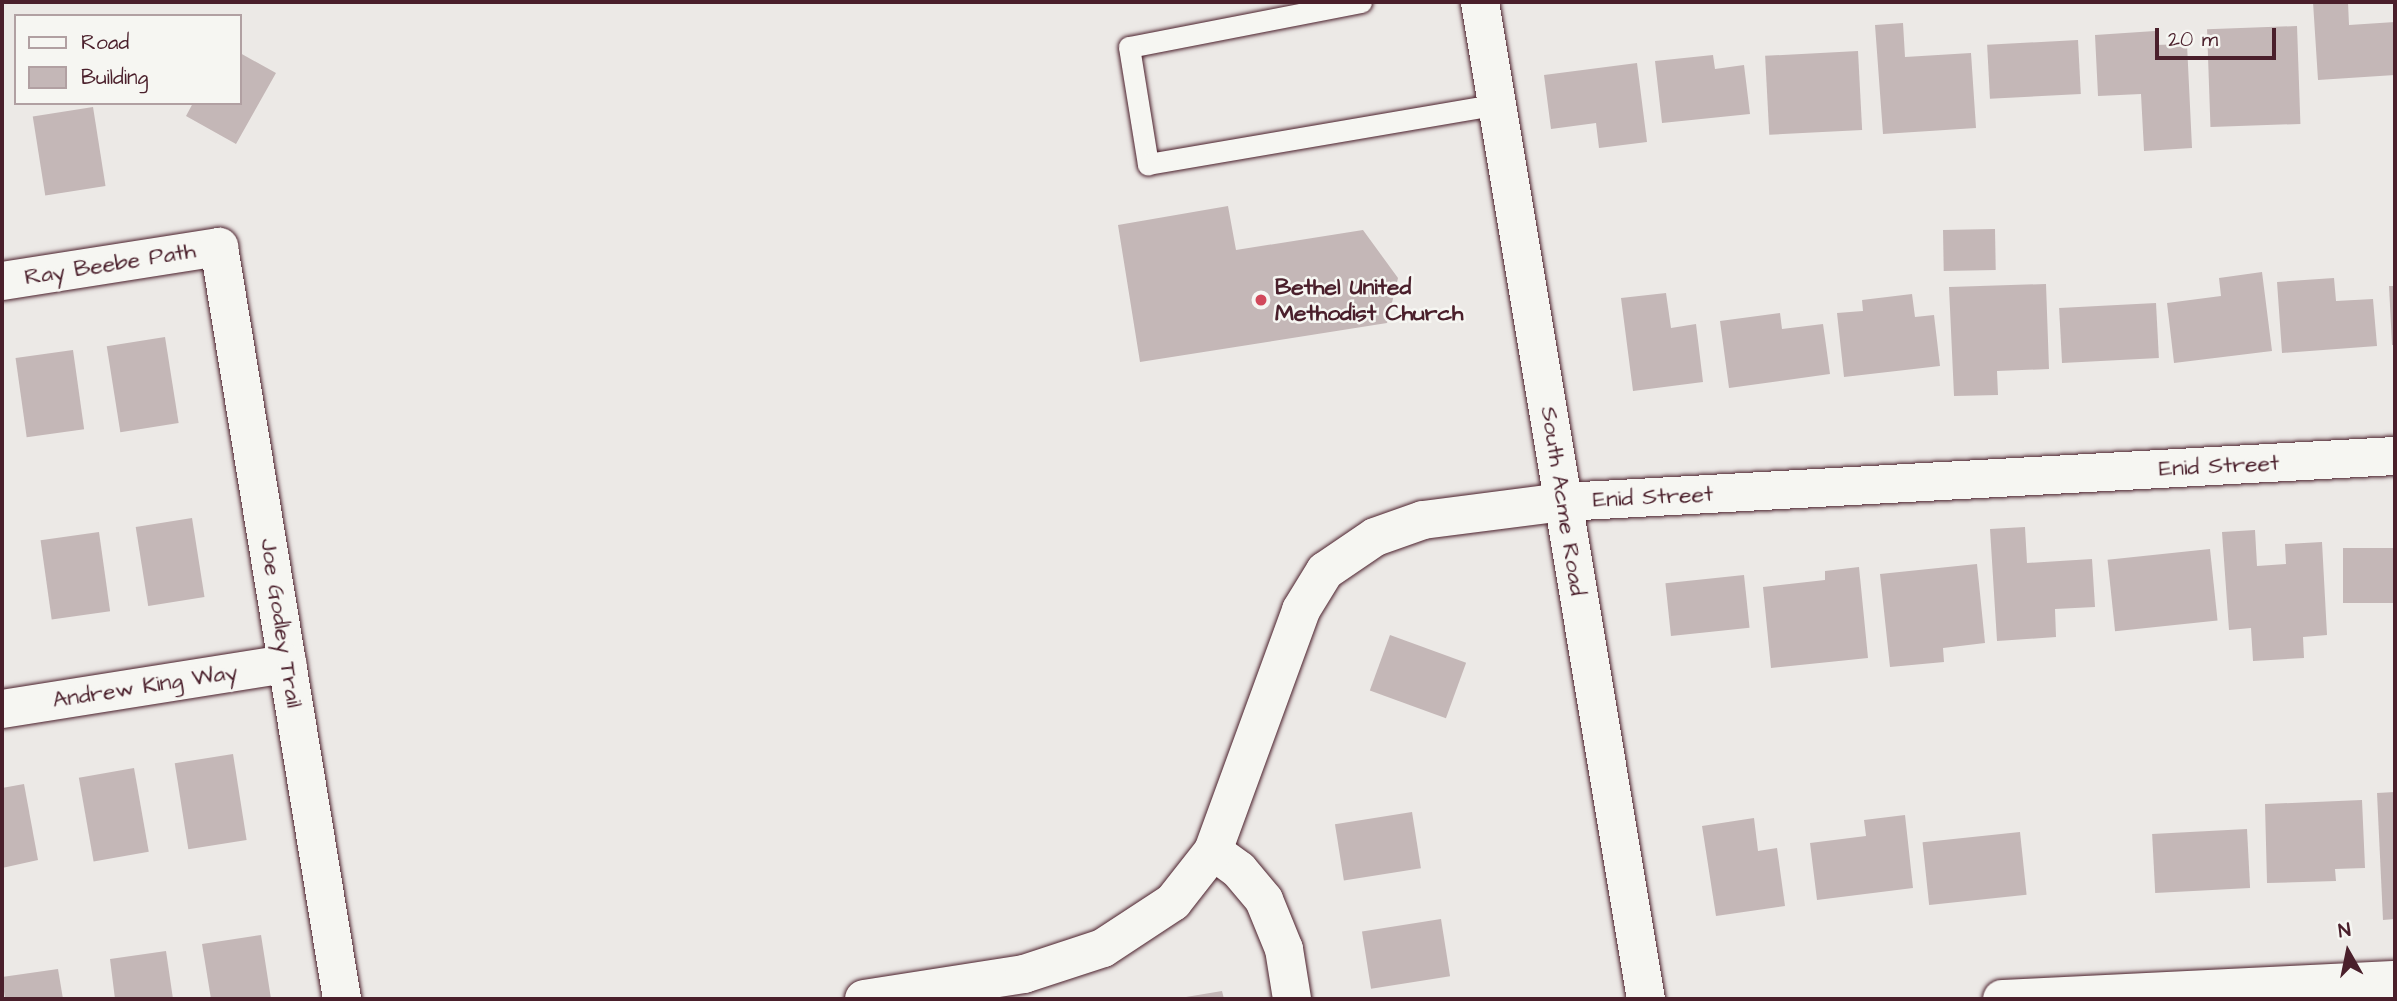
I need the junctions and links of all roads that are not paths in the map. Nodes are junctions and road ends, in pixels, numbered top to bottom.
1 (1360, 2) edge
2 (1480, 2) edge
3 (1498, 104) junction
4 (219, 247) joint
5 (2, 281) edge
6 (2395, 456) edge
7 (1563, 502) junction
8 (288, 664) junction
9 (2, 709) edge
10 (1213, 851) junction
11 (2395, 980) edge
12 (342, 999) edge
13 (864, 999) edge
14 (1292, 999) edge
15 (1646, 999) edge
16 (2002, 999) edge

1 - 3 lane
2 - 3 street, South Acme Road
3 - 7 street, South Acme Road
4 - 5 street, Ray Beebe Path
4 - 8 street, Joe Godley Trail
6 - 7 street, Enid Street
7 - 10 street, Enid Street
7 - 15 street, South Acme Road
8 - 9 street, Andrew King Way
8 - 12 street, Joe Godley Trail
10 - 13 street, Enid Street
10 - 14 street
11 - 16 street

